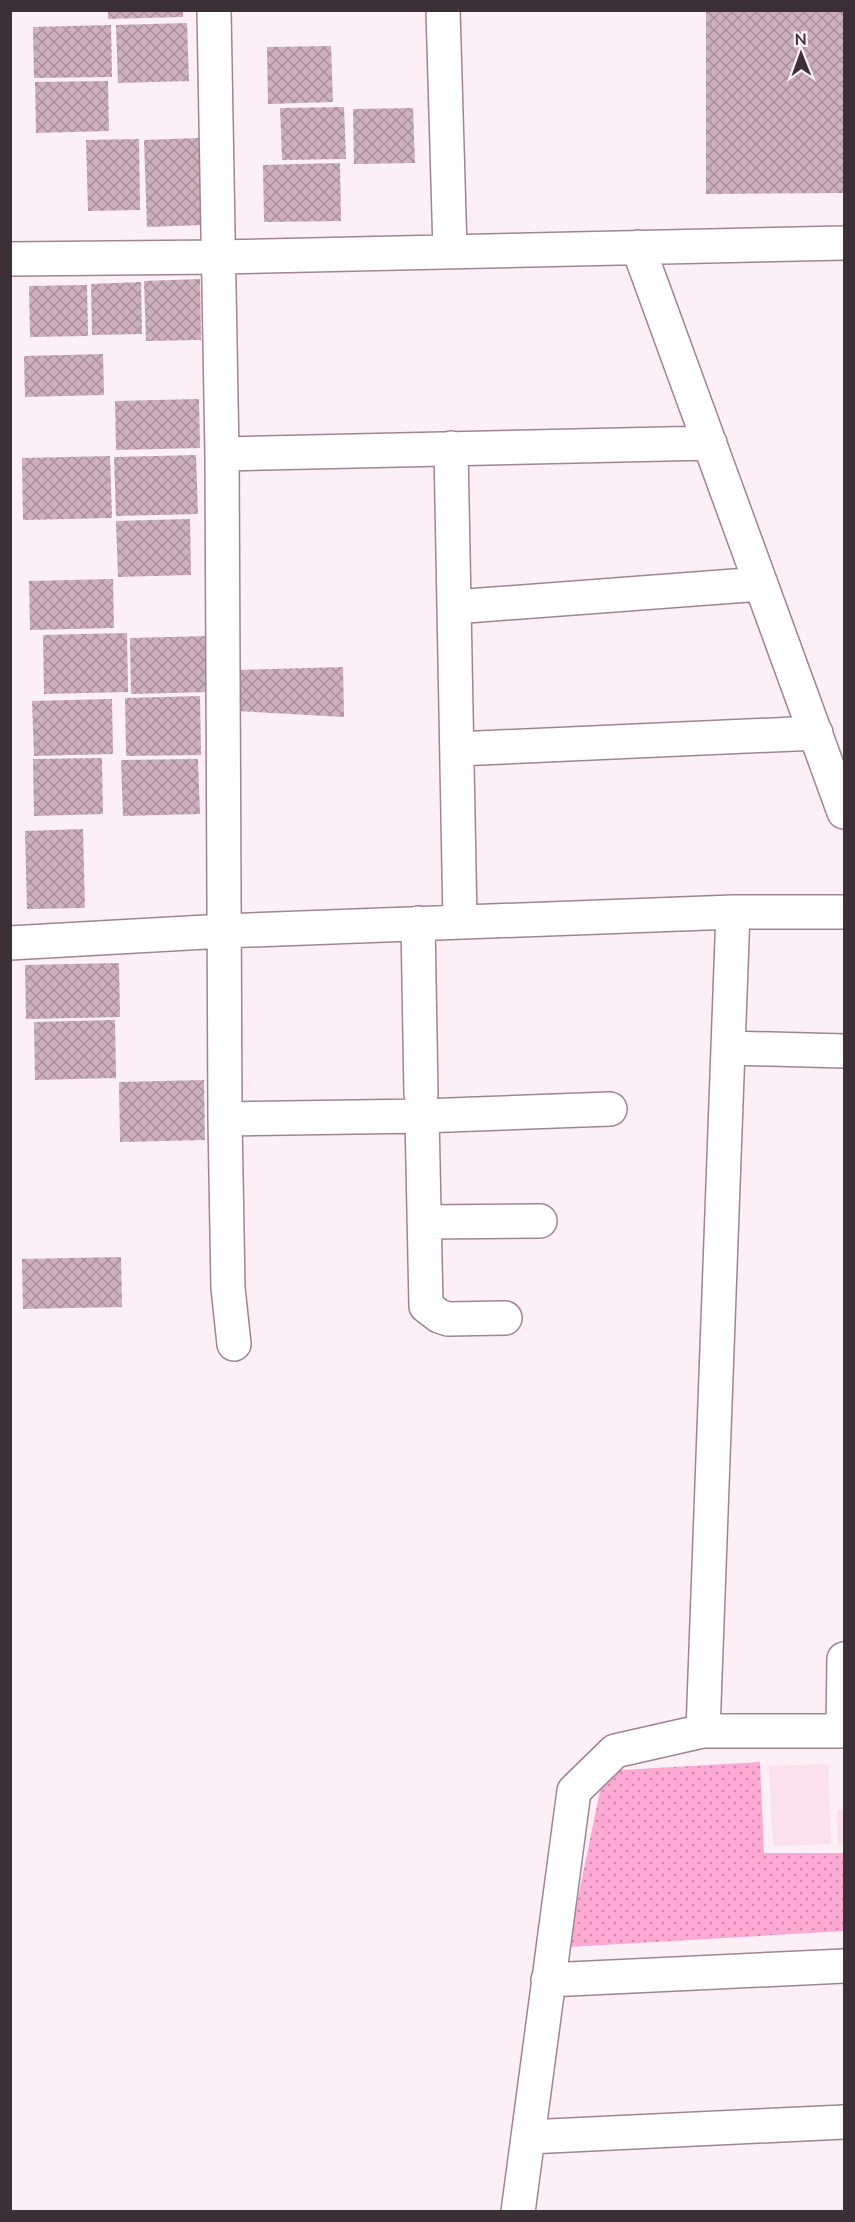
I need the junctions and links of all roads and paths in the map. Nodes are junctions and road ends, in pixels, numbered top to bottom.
1 (214, 10) edge
2 (443, 10) edge
3 (844, 243) edge
4 (638, 247) junction
5 (450, 250) junction
6 (217, 257) junction
7 (10, 259) edge
8 (710, 443) junction
9 (451, 448) junction
10 (222, 454) junction
11 (761, 584) junction
12 (454, 607) junction
13 (816, 733) junction
14 (457, 749) junction
15 (844, 812) edge
16 (733, 912) junction
17 (844, 912) edge
18 (460, 922) junction
19 (418, 924) junction
20 (224, 931) junction
21 (10, 943) edge
22 (729, 1048) junction
23 (844, 1051) edge
24 (421, 1105) junction
25 (610, 1109) dead end
26 (225, 1119) junction
27 (540, 1221) dead end
28 (424, 1222) junction
29 (506, 1318) dead end
30 (234, 1344) dead end
31 (844, 1659) edge
32 (703, 1731) junction
33 (844, 1731) edge
34 (844, 1966) edge
35 (548, 1980) junction
36 (844, 2122) edge
37 (528, 2137) junction
38 (518, 2211) edge

1 - 6 street
2 - 5 street
3 - 4 street
4 - 5 street
4 - 8 street
5 - 6 street
6 - 7 street
6 - 10 street
8 - 9 street
8 - 11 street
9 - 10 street
9 - 12 street
10 - 20 street
11 - 12 street
11 - 13 street
12 - 14 street
13 - 14 street
13 - 15 street
14 - 18 street
16 - 17 street
16 - 18 street
16 - 22 street
18 - 19 street
19 - 20 street
19 - 24 street
20 - 21 street
20 - 26 street
22 - 23 street
22 - 32 street
24 - 25 street
24 - 26 street
24 - 28 street
26 - 30 street
27 - 28 street
28 - 29 street
31 - 33 street
32 - 33 street
32 - 35 street
34 - 35 street
35 - 37 street
36 - 37 street
37 - 38 street

